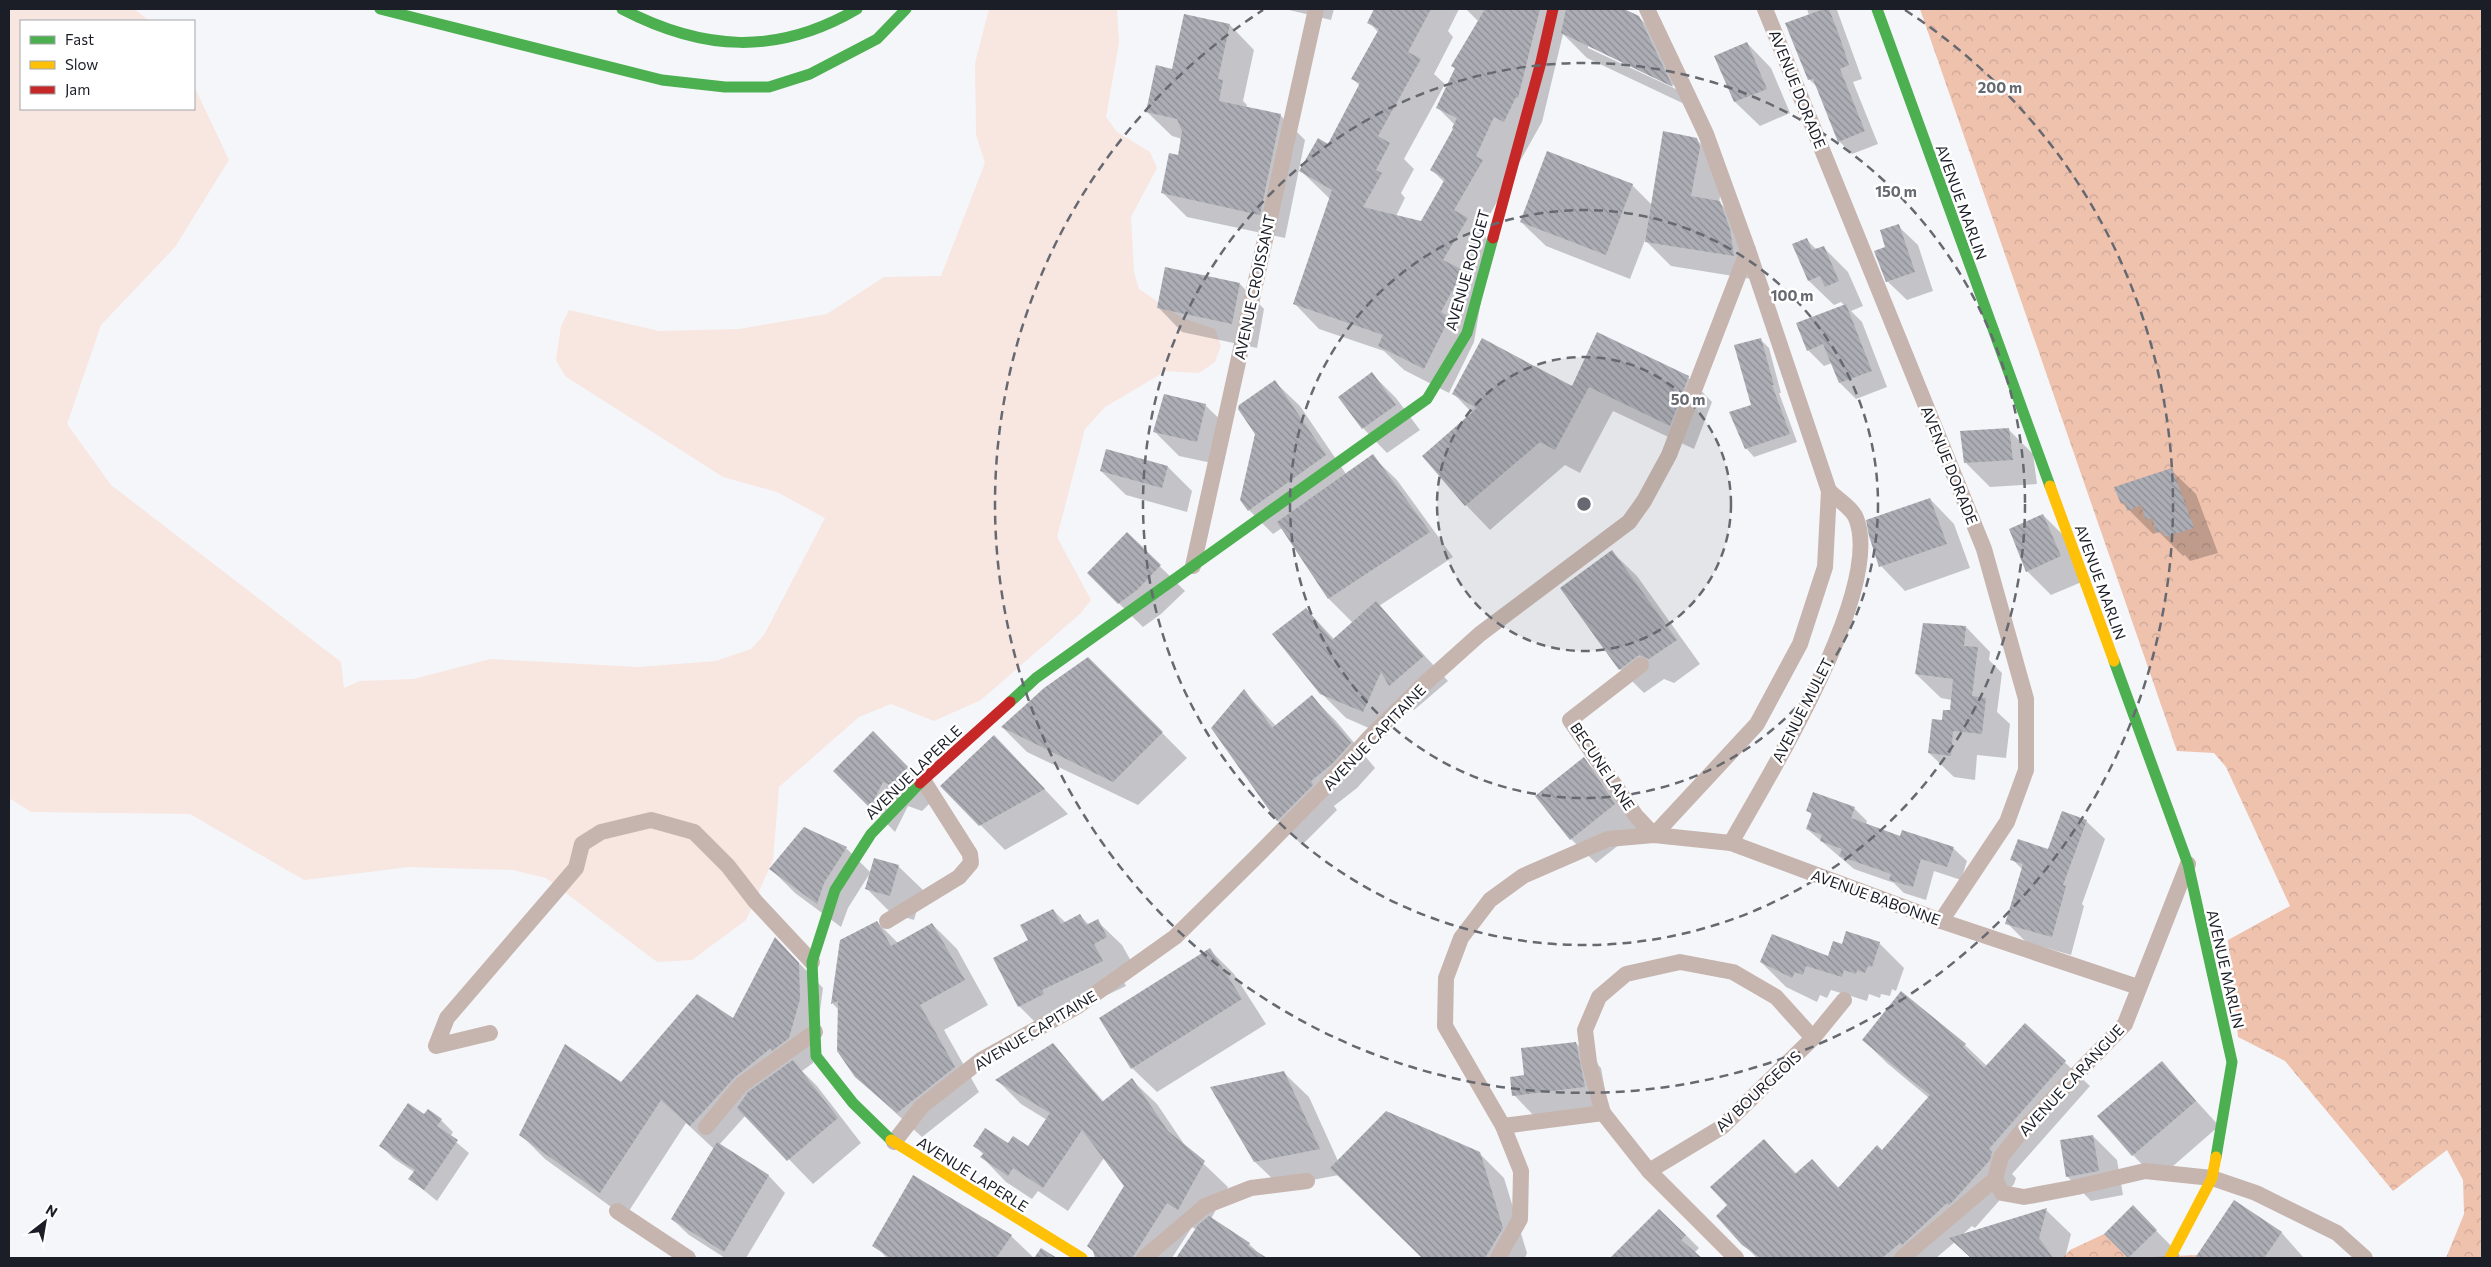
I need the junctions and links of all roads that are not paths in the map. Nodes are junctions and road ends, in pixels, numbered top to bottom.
1 (380, 9) edge
2 (622, 9) edge
3 (857, 9) edge
4 (906, 9) edge
5 (1316, 9) edge
6 (1553, 9) edge
7 (1647, 9) edge
8 (1765, 9) edge
9 (1877, 9) edge
10 (1748, 250) junction
11 (1829, 491) junction
12 (1193, 566) junction
13 (1641, 665) dead end
14 (923, 780) junction
15 (1654, 834) junction
16 (1731, 843) junction
17 (2188, 864) junction
18 (887, 921) dead end
19 (1941, 921) junction
20 (812, 962) junction
21 (2138, 987) junction
22 (1844, 1000) dead end
23 (815, 1032) junction
24 (490, 1033) dead end
25 (1814, 1038) junction
26 (1603, 1113) junction
27 (1503, 1126) junction
28 (706, 1127) dead end
29 (894, 1142) junction
30 (1649, 1171) junction
31 (2212, 1178) junction
32 (1995, 1179) junction
33 (1306, 1181) dead end
34 (617, 1211) dead end
35 (688, 1258) edge
36 (1082, 1258) edge
37 (1144, 1258) edge
38 (1498, 1258) edge
39 (1736, 1258) edge
40 (1902, 1258) edge
41 (2170, 1258) edge
42 (2365, 1258) edge

1 - 4 street
2 - 3 street
5 - 12 street, AVENUE CROISSANT
6 - 12 street, AVENUE ROUGET
7 - 10 street
8 - 19 street, AVENUE DORADE
9 - 17 street, AVENUE MARLIN
10 - 11 street
10 - 29 street, AVENUE CAPITAINE
11 - 15 street
11 - 16 street, AVENUE MULET
12 - 14 street, AVENUE LAPERLE
13 - 15 street, BECUNE LANE
14 - 18 street
14 - 20 street, AVENUE LAPERLE
15 - 16 street, AVENUE BABONNE
15 - 27 street, AVENUE BABONNE
16 - 19 street, AVENUE BABONNE
17 - 21 street, AVENUE CARANGUE
17 - 31 street, AVENUE MARLIN
19 - 21 street, AVENUE BABONNE
20 - 23 street, AVENUE LAPERLE
20 - 24 street
21 - 32 street, AVENUE CARANGUE
22 - 25 street, AV BOURGEOIS
23 - 28 street
23 - 29 street, AVENUE LAPERLE
25 - 26 street, AV BOURGEOIS
25 - 30 street, AV BOURGEOIS
26 - 27 street
26 - 30 street
27 - 38 street, AVENUE BABONNE
29 - 36 street, AVENUE LAPERLE
30 - 39 street
31 - 32 street
31 - 41 street, AVENUE MARLIN
31 - 42 street
32 - 40 street
33 - 37 street
34 - 35 street

